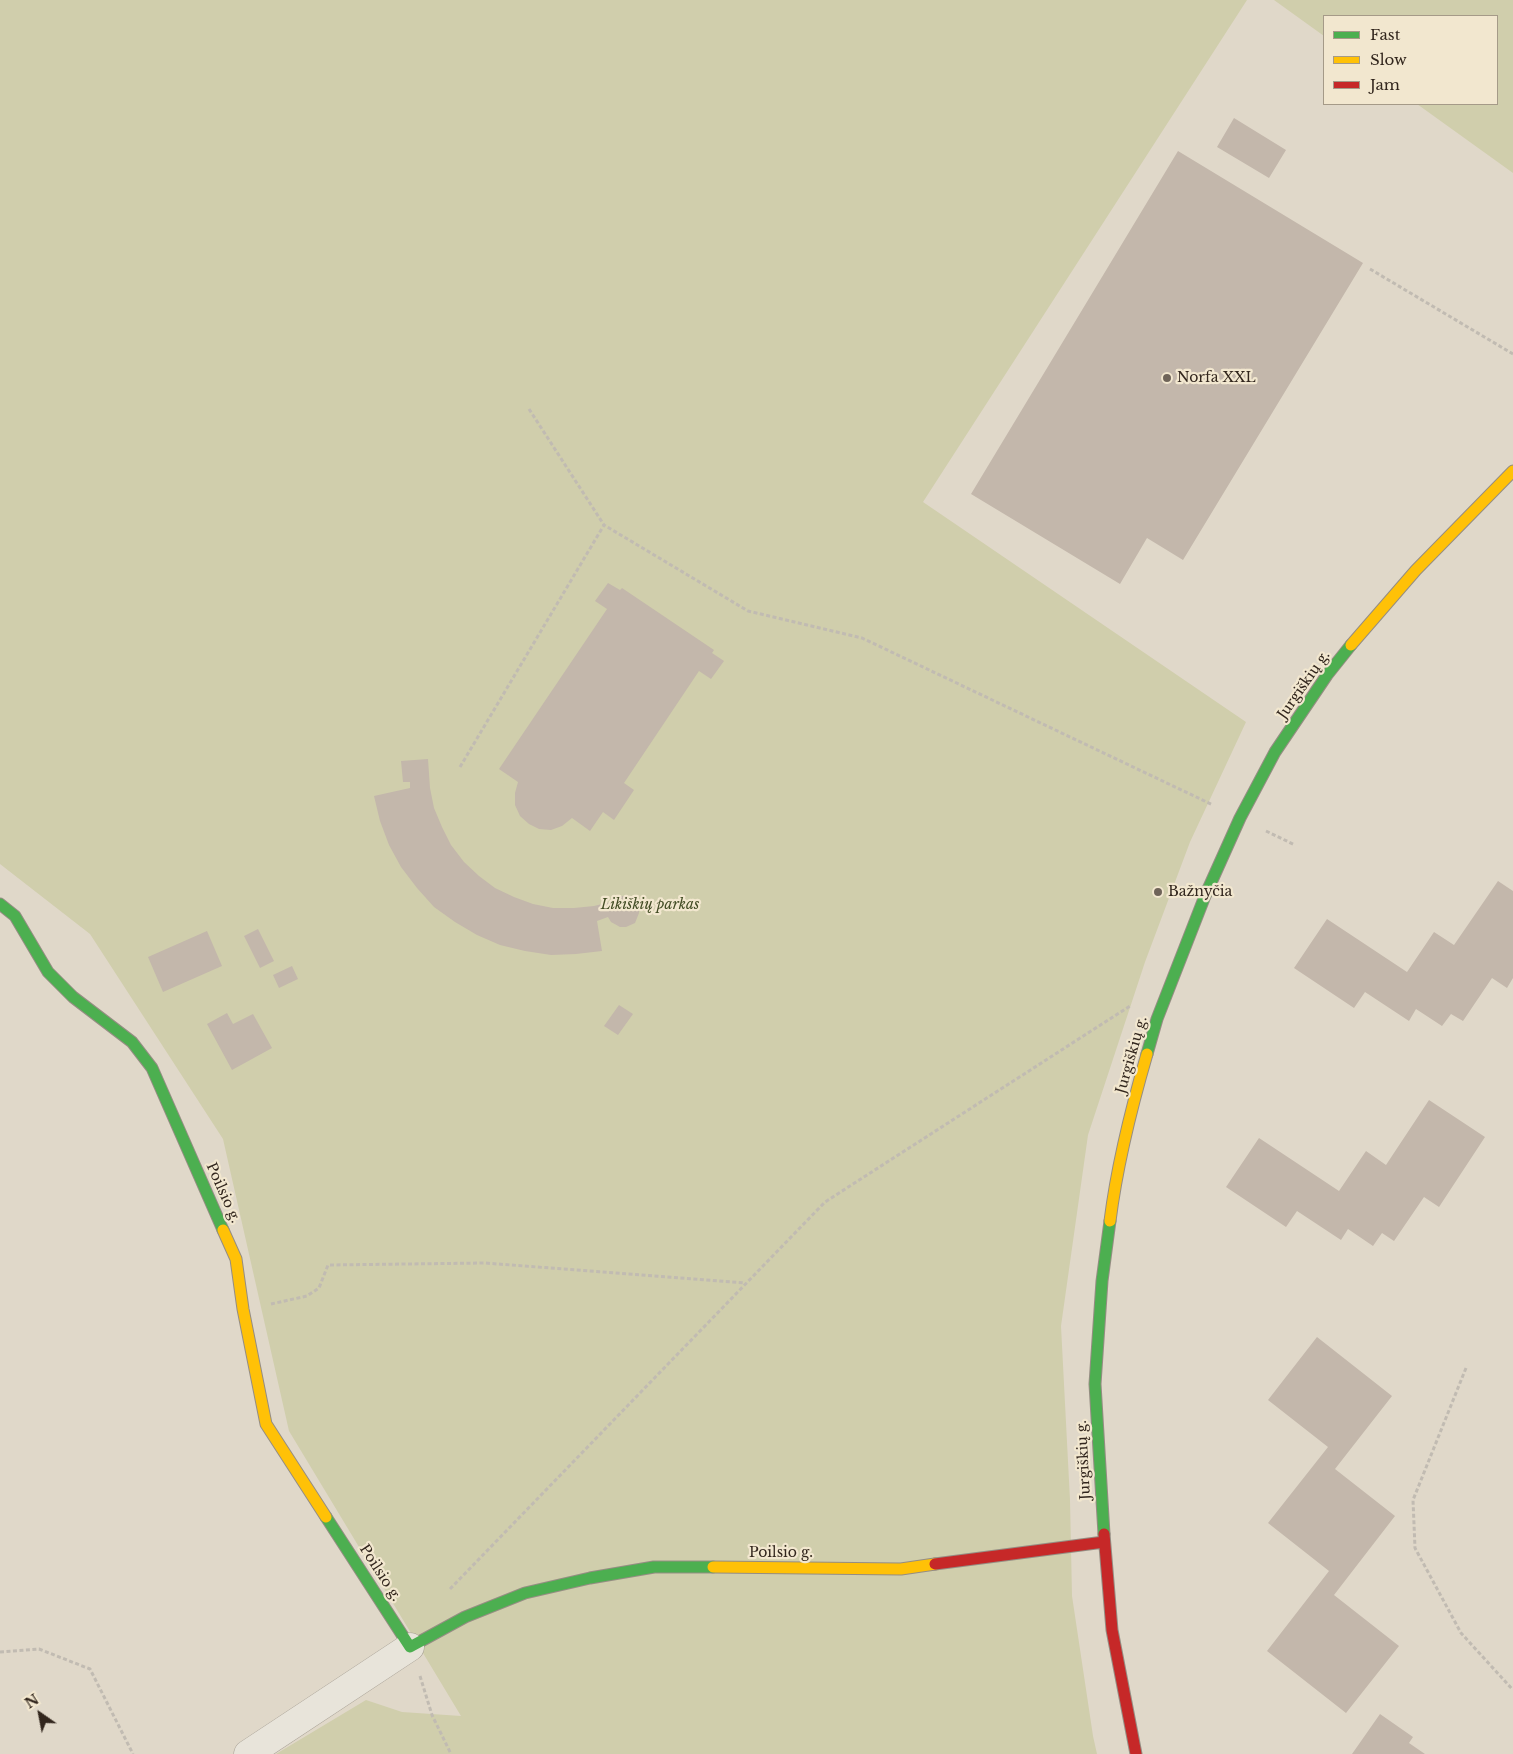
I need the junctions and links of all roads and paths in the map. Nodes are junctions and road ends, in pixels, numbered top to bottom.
1 (1370, 269) dead end
2 (1513, 354) edge
3 (529, 409) dead end
4 (1513, 471) edge
5 (604, 525) junction
6 (460, 767) dead end
7 (1240, 818) junction
8 (1295, 845) dead end
9 (0, 904) edge
10 (1130, 1006) dead end
11 (745, 1283) junction
12 (244, 1309) junction
13 (1466, 1368) dead end
14 (1104, 1542) junction
15 (447, 1592) dead end
16 (410, 1647) junction
17 (0, 1652) edge
18 (1513, 1690) edge
19 (133, 1754) edge
20 (248, 1754) edge
21 (452, 1754) edge
22 (1136, 1754) edge

1 - 2 path
3 - 5 path
4 - 7 street, Jurgiškių g.
5 - 6 path
5 - 7 path
7 - 8 path
7 - 14 street, Jurgiškių g.
9 - 12 street, Poilsio g.
10 - 11 path
11 - 12 path
11 - 15 path
12 - 16 street, Poilsio g.
13 - 18 path
14 - 16 street, Poilsio g.
14 - 22 street, Jurgiškių g.
16 - 20 street
16 - 21 path
17 - 19 path

